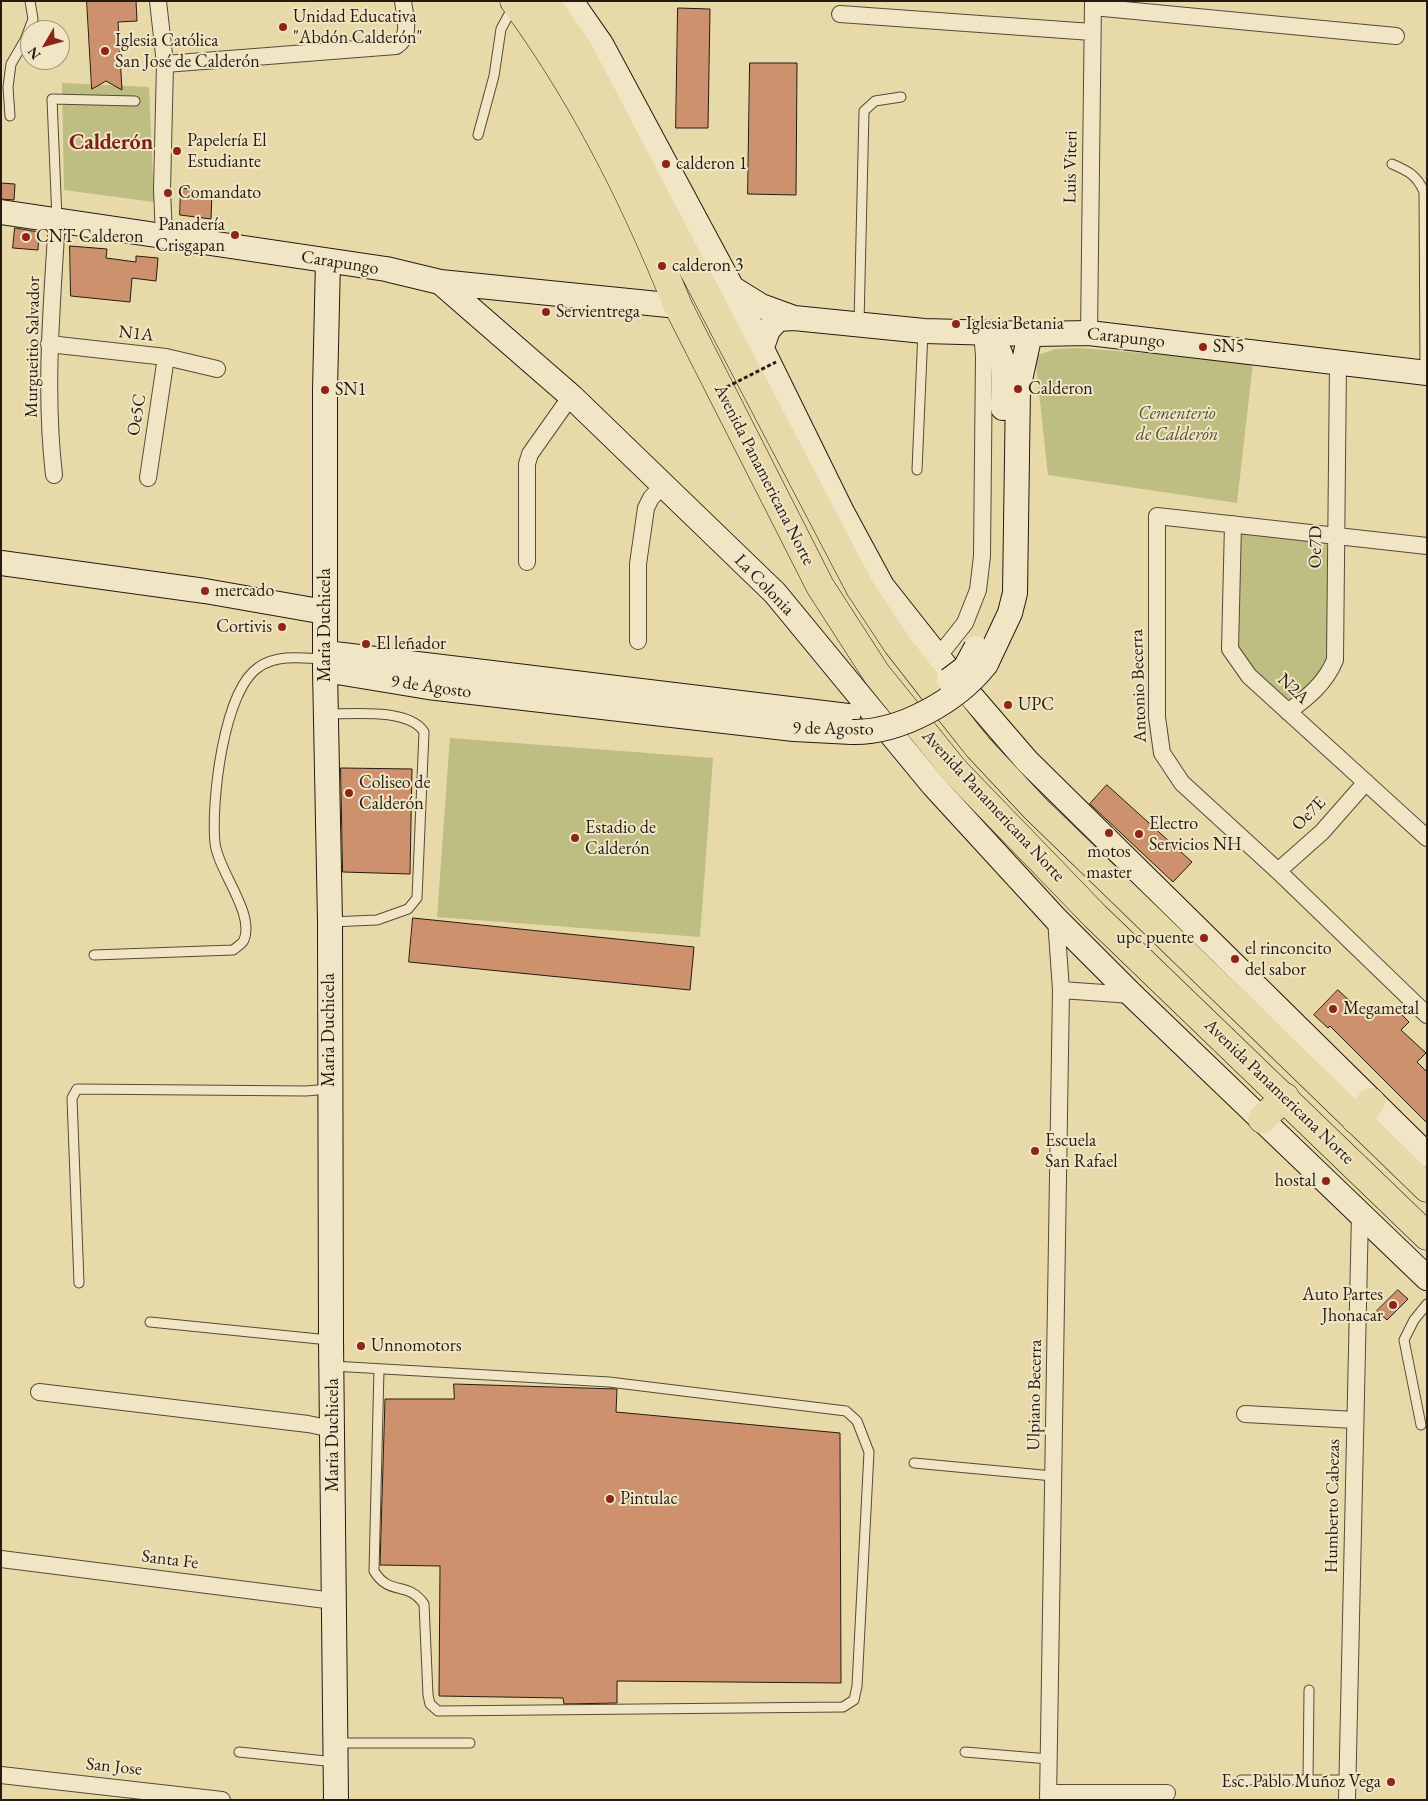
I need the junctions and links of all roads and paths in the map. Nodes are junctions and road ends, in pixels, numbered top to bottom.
1 (30, 1) edge
2 (158, 1) edge
3 (403, 1) edge
4 (544, 1) edge
5 (571, 1) edge
6 (515, 2) edge
7 (1093, 4) edge
8 (840, 14) dead end
9 (1092, 32) junction
10 (1396, 36) dead end
11 (165, 64) junction
12 (901, 97) dead end
13 (135, 101) dead end
14 (10, 116) dead end
15 (478, 135) dead end
16 (1392, 164) dead end
17 (1, 212) edge
18 (57, 219) junction
19 (164, 236) junction
20 (328, 261) junction
21 (440, 282) junction
22 (732, 288) junction
23 (678, 306) junction
24 (794, 318) junction
25 (859, 323) junction
26 (924, 331) junction
27 (984, 333) junction
28 (1089, 333) junction
29 (1030, 334) junction
30 (49, 344) junction
31 (769, 355) junction
32 (166, 357) junction
33 (1338, 363) junction
34 (217, 369) dead end
35 (1426, 373) edge
36 (715, 393) dead end
37 (571, 396) junction
38 (917, 470) dead end
39 (54, 475) dead end
40 (148, 478) dead end
41 (663, 485) junction
42 (1233, 524) junction
43 (1336, 536) junction
44 (1427, 546) edge
45 (527, 562) dead end
46 (1, 563) edge
47 (325, 612) junction
48 (638, 641) dead end
49 (981, 656) junction
50 (938, 657) junction
51 (326, 661) junction
52 (1288, 712) junction
53 (326, 714) junction
54 (1366, 782) junction
55 (1427, 838) edge
56 (1278, 871) junction
57 (1056, 919) junction
58 (330, 922) junction
59 (94, 954) dead end
60 (1061, 990) junction
61 (1132, 995) junction
62 (1427, 1015) edge
63 (329, 1089) junction
64 (1285, 1097) junction
65 (1364, 1111) junction
66 (1262, 1119) junction
67 (1427, 1155) edge
68 (1427, 1188) edge
69 (1360, 1214) junction
70 (1427, 1236) edge
71 (1427, 1278) edge
72 (79, 1283) dead end
73 (1427, 1304) edge
74 (150, 1322) dead end
75 (331, 1340) junction
76 (332, 1366) junction
77 (379, 1369) junction
78 (39, 1392) dead end
79 (1245, 1414) dead end
80 (1355, 1420) junction
81 (1421, 1425) dead end
82 (332, 1429) junction
83 (914, 1463) dead end
84 (1053, 1476) junction
85 (1, 1559) edge
86 (334, 1601) junction
87 (1309, 1690) dead end
88 (470, 1743) dead end
89 (240, 1752) dead end
90 (336, 1752) junction
91 (965, 1752) dead end
92 (1049, 1758) junction
93 (1, 1775) edge
94 (1241, 1780) dead end
95 (1347, 1780) junction
96 (1308, 1781) junction
97 (1167, 1793) dead end
98 (1048, 1796) edge
99 (222, 1800) edge
100 (336, 1800) edge
101 (1346, 1800) edge

1 - 14 lane
2 - 11 street
3 - 11 street
4 - 65 highway, Avenida Panamericana Norte
5 - 22 main road, Avenida Panamericana Norte
6 - 15 lane
6 - 23 highway, Avenida Panamericana Norte
7 - 9 street, Luis Viteri
7 - 10 street
8 - 9 street
9 - 28 street, Luis Viteri
11 - 19 street
12 - 25 lane
13 - 18 lane
16 - 35 lane
17 - 18 main road, Carapungo
18 - 19 main road, Carapungo
18 - 30 street, Murgueitio Salvador
19 - 20 main road, Carapungo
20 - 21 main road, Carapungo
20 - 47 main road, Maria Duchicela
21 - 23 main road, Carapungo
21 - 37 main road, La Colonia
22 - 24 main road, Carapungo
22 - 31 main road, Avenida Panamericana Norte
23 - 64 highway, Avenida Panamericana Norte
24 - 25 main road, Carapungo
24 - 31 main road, Carapungo
25 - 26 main road, Carapungo
26 - 27 main road, Carapungo
26 - 38 lane
27 - 29 main road, Carapungo
27 - 49 main road, 9 de Agosto
27 - 50 street
28 - 29 main road, Carapungo
28 - 33 main road, Carapungo
29 - 49 main road, 9 de Agosto
30 - 32 street, N1A
30 - 39 street, Murgueitio Salvador
31 - 36 path, bridge
31 - 50 main road, Avenida Panamericana Norte
32 - 34 street, N1A
32 - 40 street, Oe5C
33 - 35 main road, Carapungo
33 - 43 street, Oe7D
37 - 41 main road, La Colonia
37 - 45 street
41 - 48 street
41 - 57 main road, La Colonia
42 - 43 street, Antonio Becerra
42 - 52 street, N2A
42 - 56 street, Antonio Becerra
43 - 44 street, Antonio Becerra
43 - 52 street, Oe7D
46 - 47 main road
47 - 51 main road, Maria Duchicela
49 - 51 main road, 9 de Agosto, bridge
50 - 65 main road, Avenida Panamericana Norte
51 - 53 main road, Maria Duchicela
51 - 59 lane
52 - 54 street, N2A
53 - 58 main road, Maria Duchicela
53 - 58 lane
54 - 55 street, N2A
54 - 56 street, Oe7E
56 - 62 street, Antonio Becerra
57 - 60 street, Ulpiano Becerra
57 - 61 main road, Avenida Panamericana Norte
58 - 63 main road, Maria Duchicela
60 - 61 street
60 - 84 street, Ulpiano Becerra
61 - 66 main road, Avenida Panamericana Norte
63 - 72 lane
63 - 75 main road, Maria Duchicela
64 - 66 highway
64 - 70 highway, Avenida Panamericana Norte
65 - 67 main road, Avenida Panamericana Norte
65 - 68 highway, Avenida Panamericana Norte
66 - 69 main road, Avenida Panamericana Norte
69 - 71 main road, Avenida Panamericana Norte
69 - 80 street, Humberto Cabezas
73 - 81 lane
74 - 75 lane
75 - 76 main road, Maria Duchicela
76 - 77 lane
76 - 82 main road, Maria Duchicela
77 - 77 lane
78 - 82 street
79 - 80 street
80 - 95 street, Humberto Cabezas
82 - 86 main road, Maria Duchicela
83 - 84 lane
84 - 92 street, Ulpiano Becerra
85 - 86 street, Santa Fe
86 - 90 main road, Maria Duchicela
87 - 96 lane
88 - 90 lane
89 - 90 lane
90 - 100 main road, Maria Duchicela
91 - 92 lane
92 - 98 street, Ulpiano Becerra
93 - 99 street, San Jose
94 - 96 lane
95 - 96 lane
95 - 101 street, Humberto Cabezas
97 - 98 street

